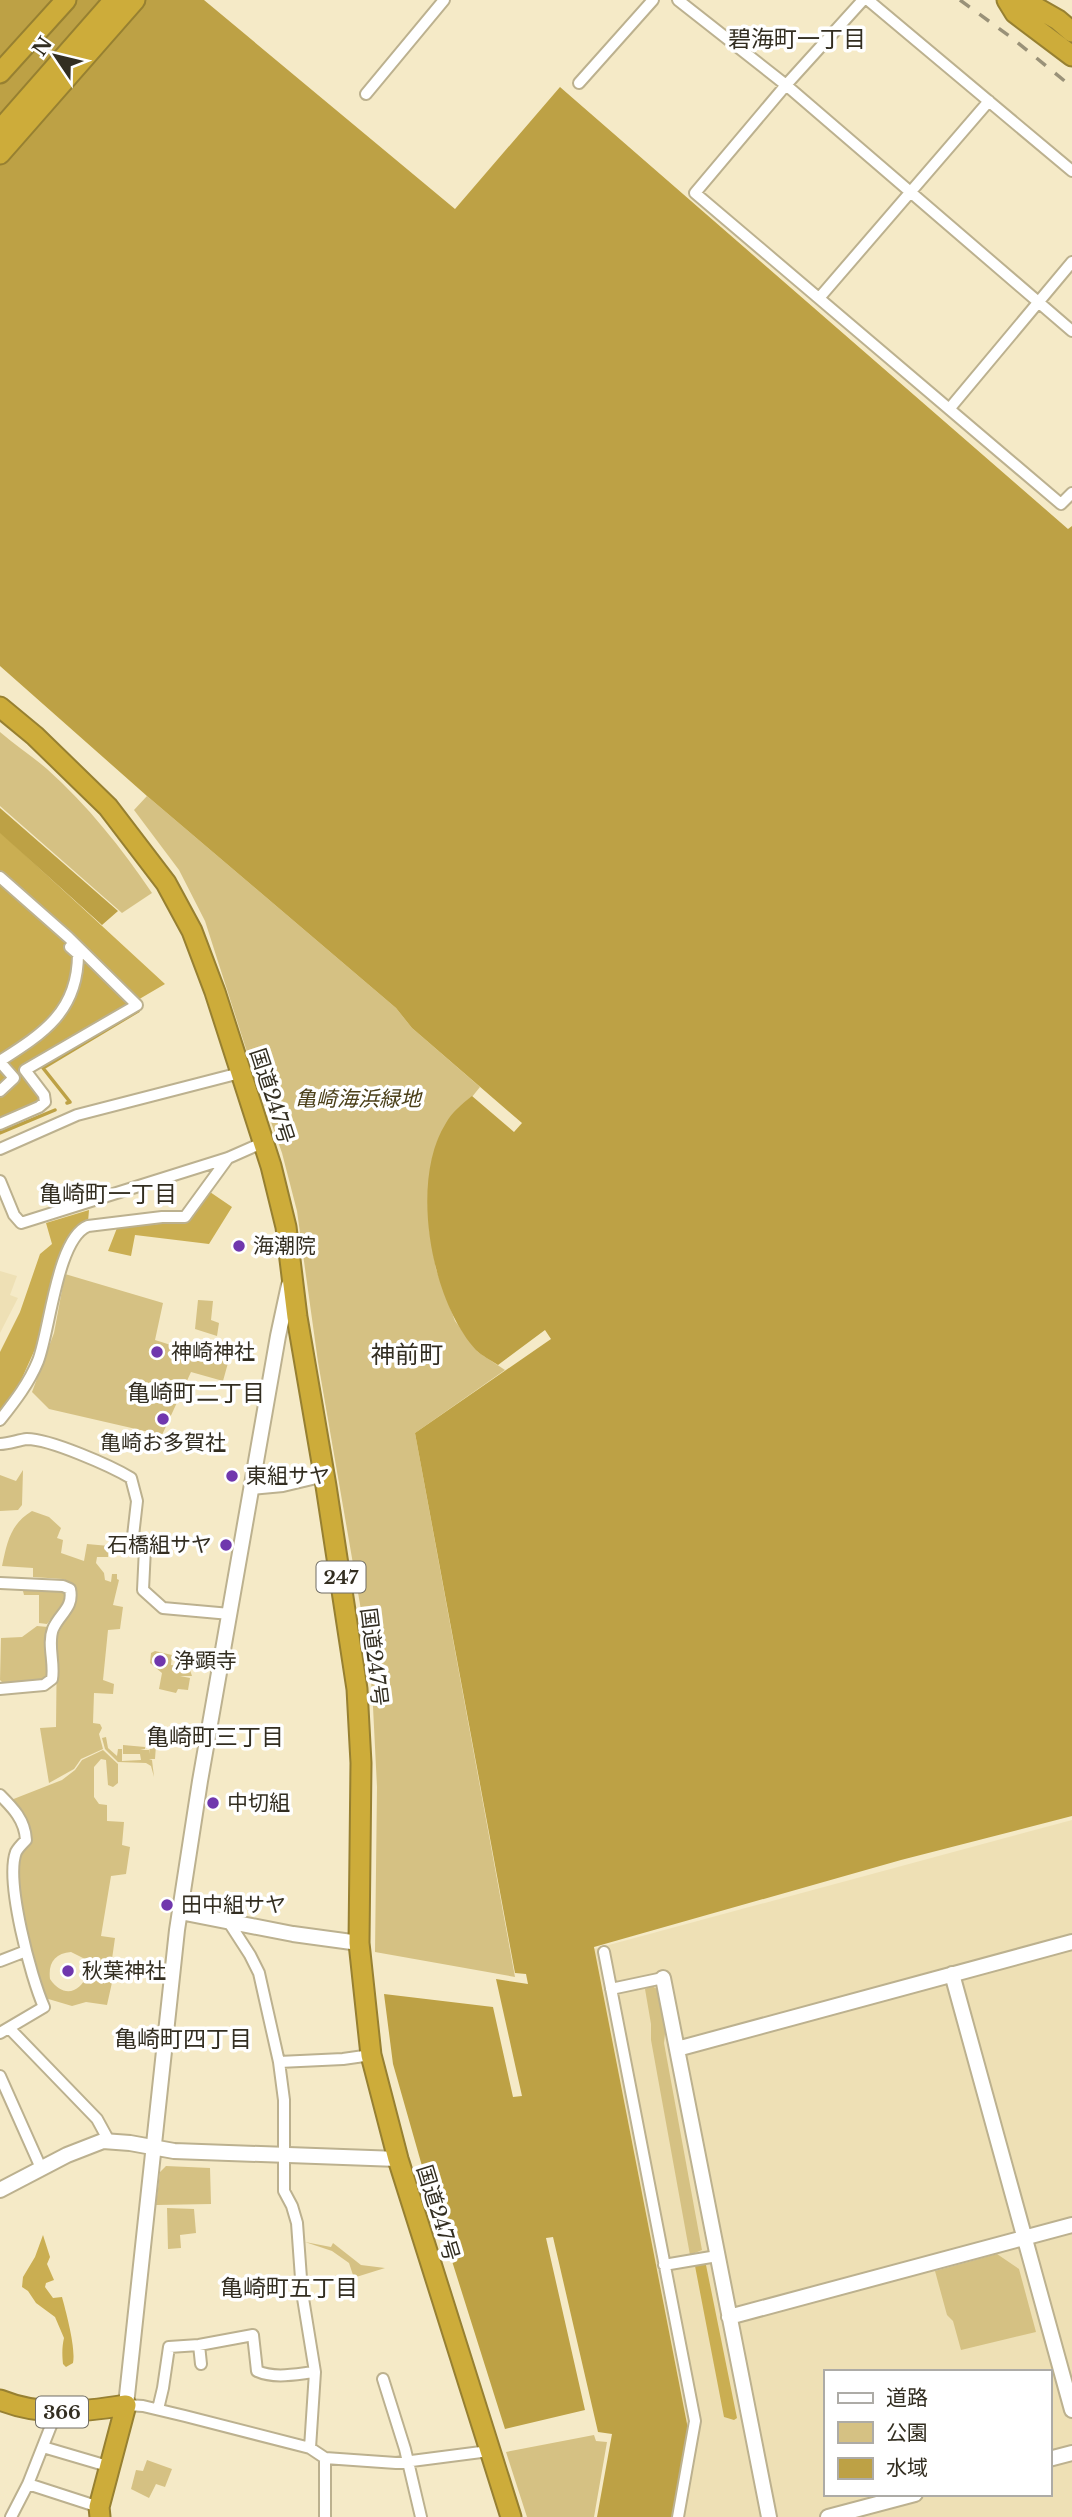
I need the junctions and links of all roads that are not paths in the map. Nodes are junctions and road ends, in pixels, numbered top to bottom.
1 (66, 0) edge
2 (114, 0) edge
3 (135, 0) edge
4 (444, 0) edge
5 (653, 0) edge
6 (678, 0) edge
7 (866, 0) edge
8 (990, 0) edge
9 (1015, 4) edge
10 (1072, 32) edge
11 (1072, 56) edge
12 (0, 73) edge
13 (579, 83) dead end
14 (786, 85) junction
15 (366, 94) dead end
16 (989, 101) junction
17 (0, 130) edge
18 (0, 154) edge
19 (1072, 171) edge
20 (912, 192) junction
21 (1072, 262) edge
22 (820, 297) junction
23 (1039, 303) junction
24 (1072, 331) edge
25 (950, 408) junction
26 (1072, 493) edge
27 (0, 706) edge
28 (0, 877) edge
29 (0, 884) edge
30 (0, 1061) edge
31 (240, 1073) junction
32 (0, 1091) edge
33 (0, 1124) edge
34 (262, 1143) junction
35 (0, 1149) edge
36 (228, 1158) junction
37 (0, 1181) edge
38 (292, 1273) junction
39 (0, 1420) edge
40 (0, 1444) edge
41 (325, 1476) junction
42 (251, 1489) junction
43 (0, 1583) edge
44 (230, 1614) junction
45 (0, 1689) edge
46 (0, 1795) edge
47 (180, 1912) junction
48 (228, 1921) junction
49 (1072, 1942) edge
50 (359, 1943) junction
51 (26, 1951) junction
52 (604, 1952) dead end
53 (0, 1961) edge
54 (952, 1974) junction
55 (663, 1978) joint
56 (611, 1989) junction
57 (4, 2030) edge
58 (677, 2049) junction
59 (371, 2054) junction
60 (279, 2062) junction
61 (0, 2076) edge
62 (109, 2141) junction
63 (154, 2147) junction
64 (283, 2155) junction
65 (398, 2159) junction
66 (41, 2168) junction
67 (0, 2190) edge
68 (1072, 2225) edge
69 (1023, 2239) junction
70 (717, 2256) junction
71 (664, 2265) junction
72 (729, 2317) junction
73 (199, 2345) junction
74 (201, 2364) dead end
75 (315, 2372) junction
76 (383, 2379) dead end
77 (0, 2400) edge
78 (126, 2405) junction
79 (158, 2409) junction
80 (1072, 2410) edge
81 (56, 2413) junction
82 (43, 2447) junction
83 (310, 2448) junction
84 (489, 2451) junction
85 (1072, 2453) edge
86 (407, 2457) junction
87 (325, 2458) junction
88 (1051, 2458) edge
89 (111, 2467) junction
90 (28, 2484) junction
91 (907, 2496) edge
92 (100, 2512) edge
93 (0, 2514) edge
94 (10, 2517) edge
95 (326, 2517) edge
96 (421, 2517) edge
97 (511, 2517) edge
98 (678, 2517) edge
99 (769, 2517) edge
100 (828, 2517) edge

1 - 12 highway
2 - 17 highway
3 - 18 highway
4 - 15 street
5 - 13 street
6 - 14 street
7 - 14 street
7 - 16 street
8 - 9 highway
9 - 10 highway
9 - 11 highway
14 - 20 street
14 - 22 street
16 - 19 street
16 - 20 street
20 - 22 street
20 - 23 street
21 - 23 street
22 - 25 street
23 - 24 street
23 - 25 street
25 - 26 street
27 - 31 highway, 国道247号 / 247
28 - 33 street
29 - 30 street
30 - 32 street
31 - 34 highway, 国道247号 / 247
31 - 35 street
34 - 36 street
34 - 38 highway, 国道247号 / 247
36 - 37 street
36 - 39 street
38 - 41 highway, 国道247号 / 247
38 - 42 street
40 - 44 street
41 - 42 street
41 - 50 highway, 国道247号 / 247
42 - 44 street
43 - 45 street
44 - 47 street
46 - 51 street
47 - 48 street
47 - 63 street
48 - 50 street
48 - 60 street
49 - 54 street
50 - 59 highway, 国道247号 / 247
51 - 53 street
51 - 57 street
52 - 56 street
54 - 58 street
54 - 69 street
55 - 56 street
55 - 58 street
56 - 71 street
57 - 62 street
58 - 70 street
59 - 60 street
59 - 65 highway, 国道247号 / 247
60 - 64 street
61 - 66 street
62 - 63 street
62 - 66 street
63 - 64 street
63 - 78 street
64 - 65 street
64 - 75 street
65 - 84 highway, 国道247号 / 247
66 - 67 street
68 - 69 street
69 - 72 street
69 - 80 street
70 - 71 street
70 - 72 street
71 - 98 street
72 - 99 street
73 - 74 street
73 - 75 street
73 - 79 street
75 - 83 street
76 - 86 street
77 - 81 highway, 366
78 - 79 street
78 - 81 highway, 366
78 - 89 highway
79 - 83 street
81 - 82 street
82 - 89 street
82 - 90 street
83 - 87 street
84 - 86 street
84 - 97 highway, 国道247号 / 247
85 - 88 street
86 - 87 street
86 - 96 street
87 - 95 street
89 - 92 highway
90 - 92 street
90 - 94 street
91 - 100 street
93 - 94 street

